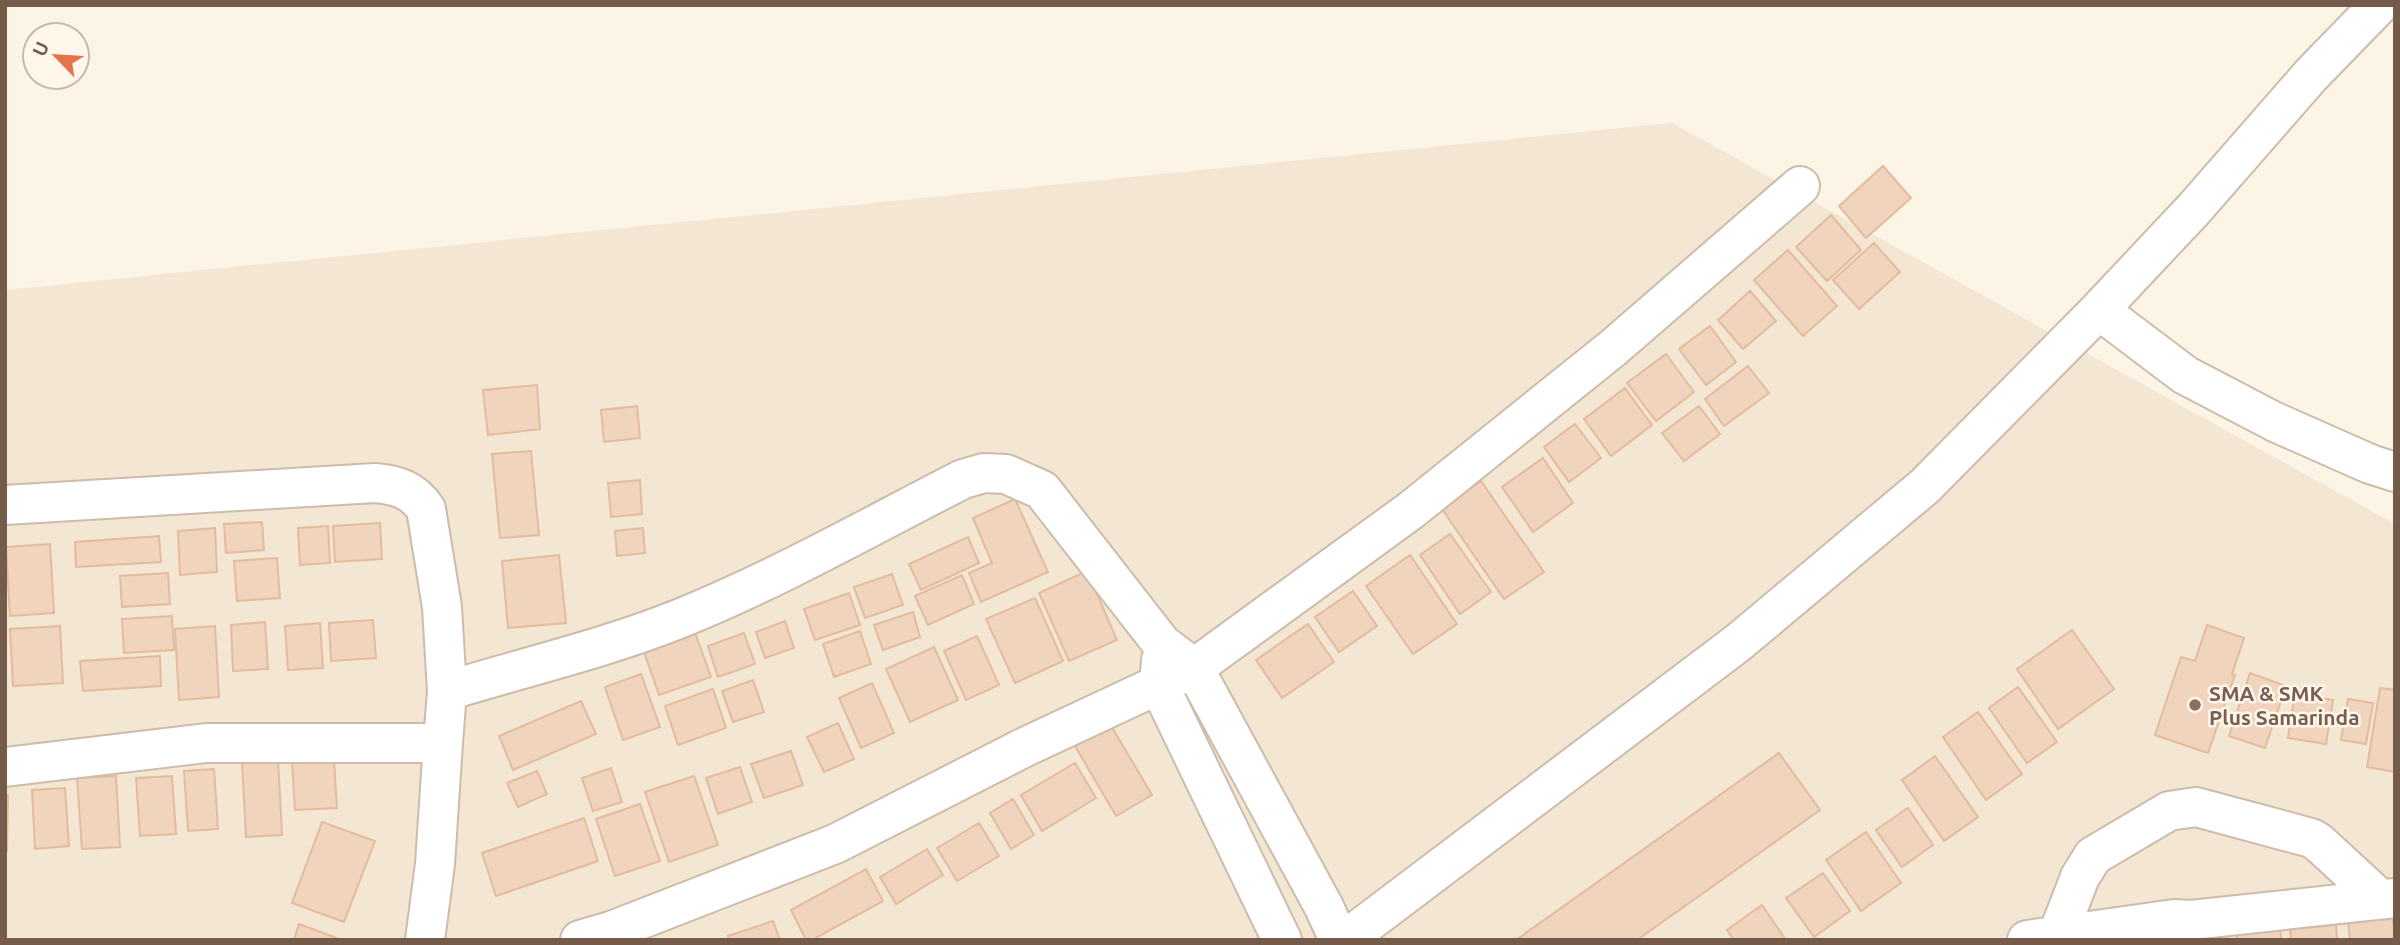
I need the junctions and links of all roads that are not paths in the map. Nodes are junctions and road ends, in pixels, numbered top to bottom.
1 (2379, 5) edge
2 (1800, 186) dead end
3 (2099, 310) junction
4 (2395, 472) edge
5 (5, 505) edge
6 (1162, 644) junction
7 (1194, 668) junction
8 (1159, 685) junction
9 (447, 691) junction
10 (443, 743) junction
11 (5, 767) edge
12 (2387, 899) edge
13 (2043, 937) edge
14 (425, 940) edge
15 (580, 940) edge
16 (1282, 940) edge
17 (1339, 940) edge
18 (1345, 940) edge

1 - 3 street
2 - 7 street
3 - 4 street
3 - 18 street
5 - 9 street
6 - 7 street
6 - 8 street
6 - 9 street
7 - 8 street
7 - 17 street
8 - 15 street
8 - 16 street
9 - 10 street
10 - 11 street
10 - 14 street
12 - 13 street
12 - 13 street

